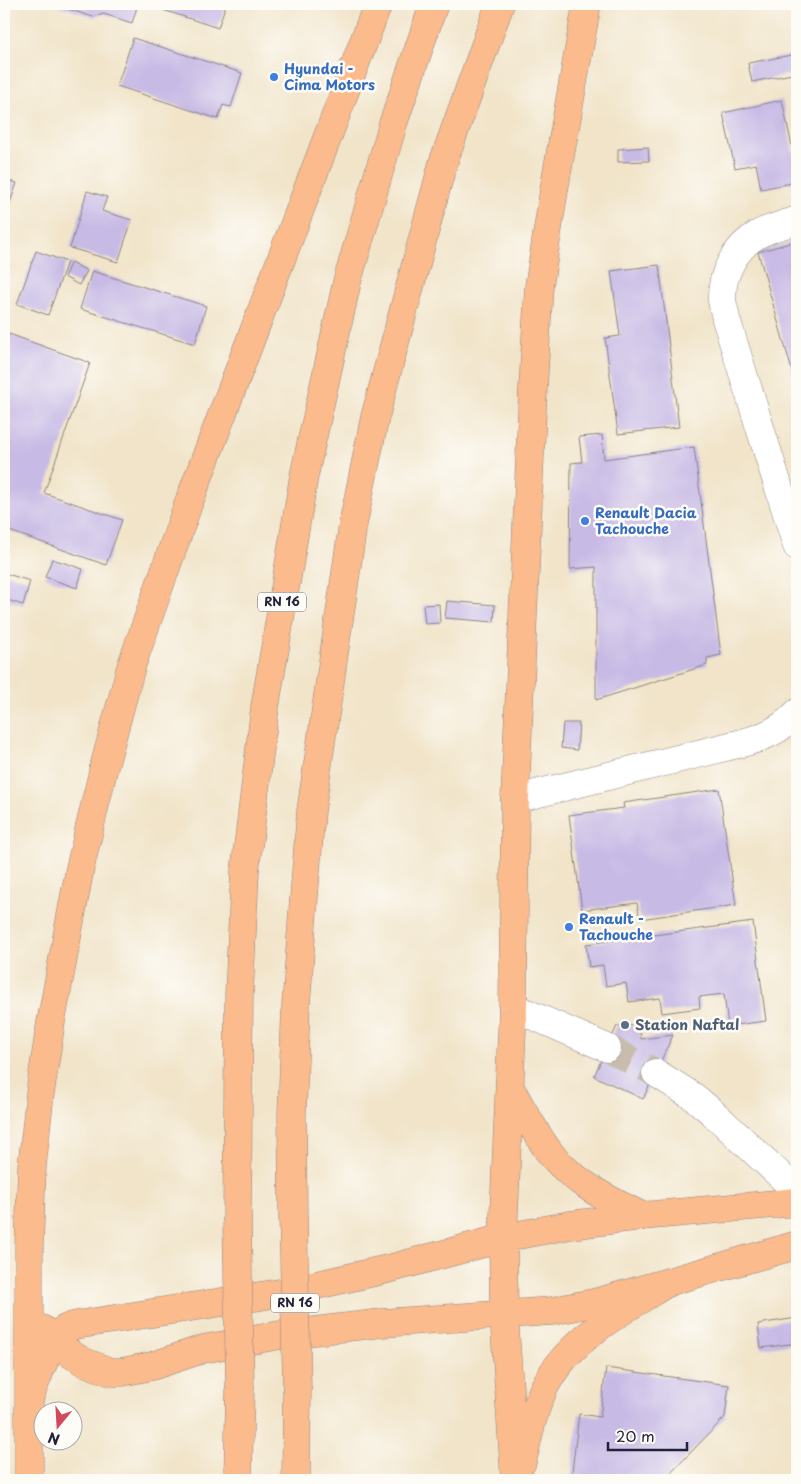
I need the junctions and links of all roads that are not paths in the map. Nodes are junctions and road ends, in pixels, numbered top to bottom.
1 (378, 4) edge
2 (434, 4) edge
3 (500, 4) edge
4 (587, 4) edge
5 (797, 220) edge
6 (797, 546) edge
7 (797, 713) edge
8 (515, 799) junction
9 (513, 1007) junction
10 (607, 1048) tunnel mouth
11 (656, 1073) tunnel mouth
12 (510, 1088) junction
13 (797, 1191) edge
14 (797, 1202) edge
15 (642, 1216) junction
16 (503, 1238) junction
17 (797, 1245) edge
18 (667, 1283) junction
19 (504, 1314) junction
20 (29, 1318) junction
21 (56, 1340) junction
22 (30, 1396) junction
23 (30, 1480) edge
24 (238, 1480) edge
25 (296, 1480) edge
26 (516, 1480) edge

1 - 20 main road
2 - 24 main road, RN 16, bridge
3 - 25 main road, RN 16, bridge
4 - 8 main road
5 - 6 street
7 - 8 street
8 - 9 main road
9 - 10 street
9 - 12 main road
11 - 13 street
12 - 15 main road
12 - 16 main road
14 - 15 main road
15 - 16 main road
16 - 19 main road
16 - 21 main road
17 - 18 main road
18 - 19 main road
18 - 26 main road
19 - 21 main road
19 - 26 main road
20 - 21 main road
20 - 22 main road
21 - 22 main road
22 - 23 main road

